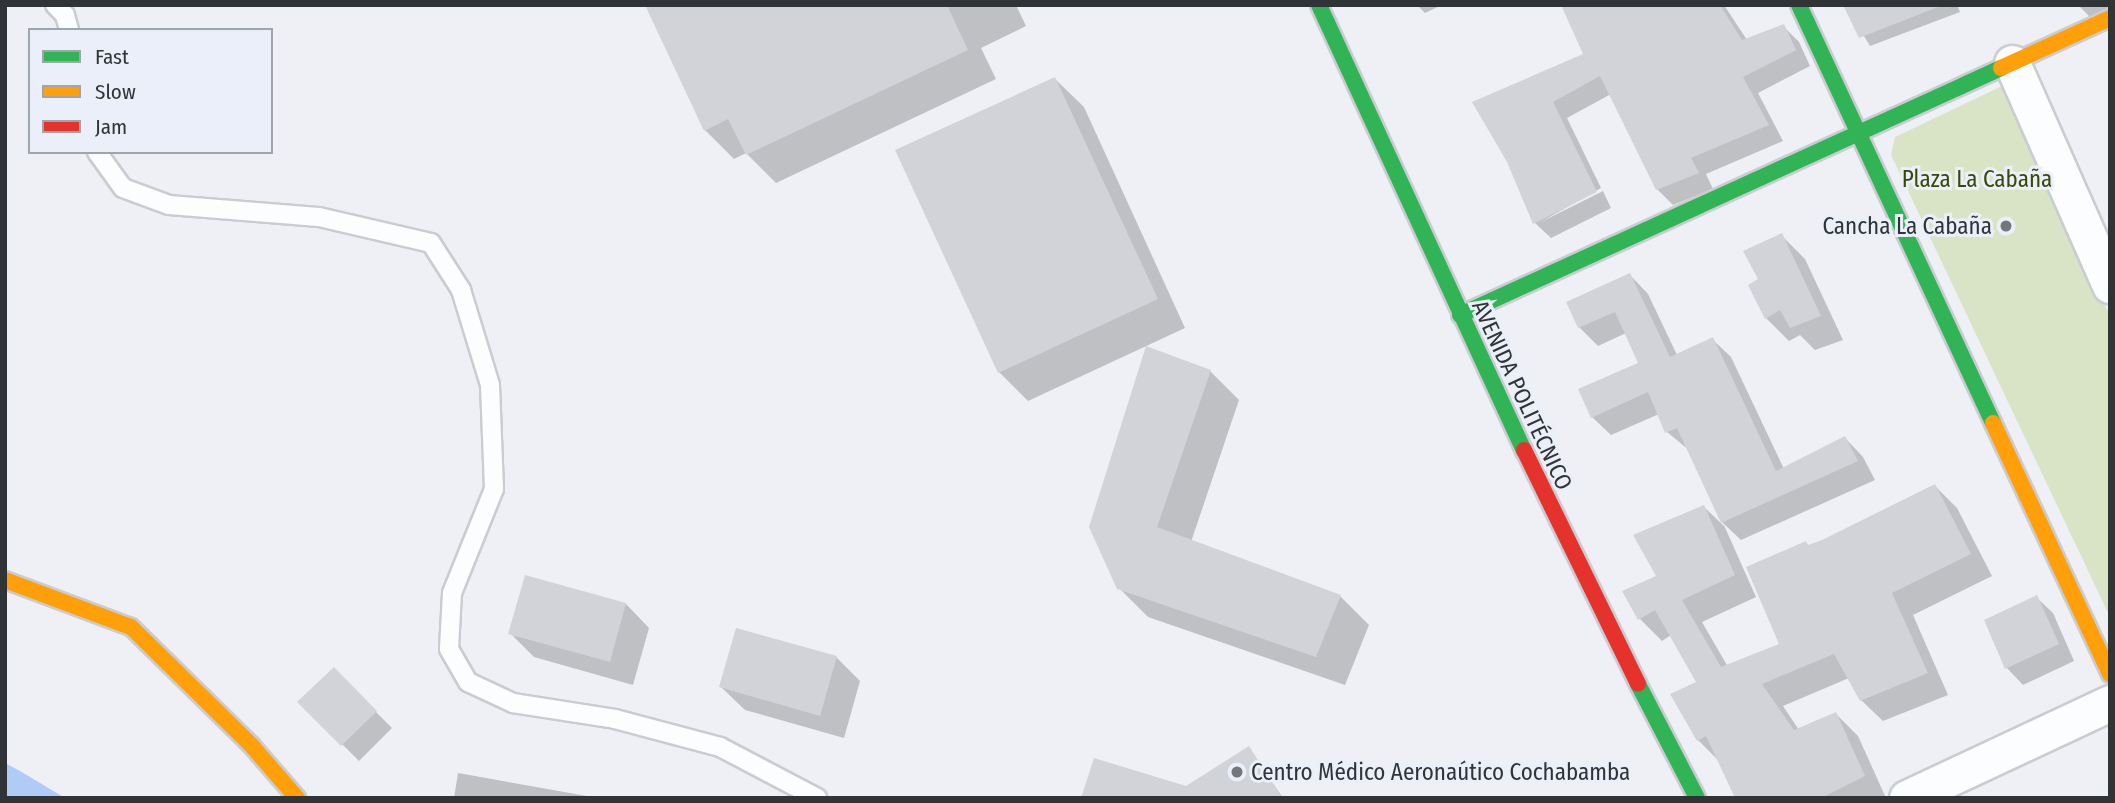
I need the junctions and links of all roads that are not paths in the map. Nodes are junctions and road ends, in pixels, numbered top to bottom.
1 (55, 5) edge
2 (1319, 5) edge
3 (1799, 5) edge
4 (2110, 18) edge
5 (68, 28) edge
6 (2012, 63) junction
7 (1859, 132) junction
8 (98, 154) edge
9 (2110, 285) edge
10 (1460, 315) junction
11 (5, 580) edge
12 (2110, 674) edge
13 (2110, 704) edge
14 (297, 798) edge
15 (817, 798) edge
16 (1697, 798) edge
17 (1907, 798) edge

1 - 5 lane
2 - 10 street, AVENIDA POLITÉCNICO
3 - 7 street
4 - 6 street
6 - 7 street
6 - 9 street
7 - 10 street
7 - 12 street
8 - 15 lane
10 - 16 street, AVENIDA POLITÉCNICO
11 - 14 street
13 - 17 street

